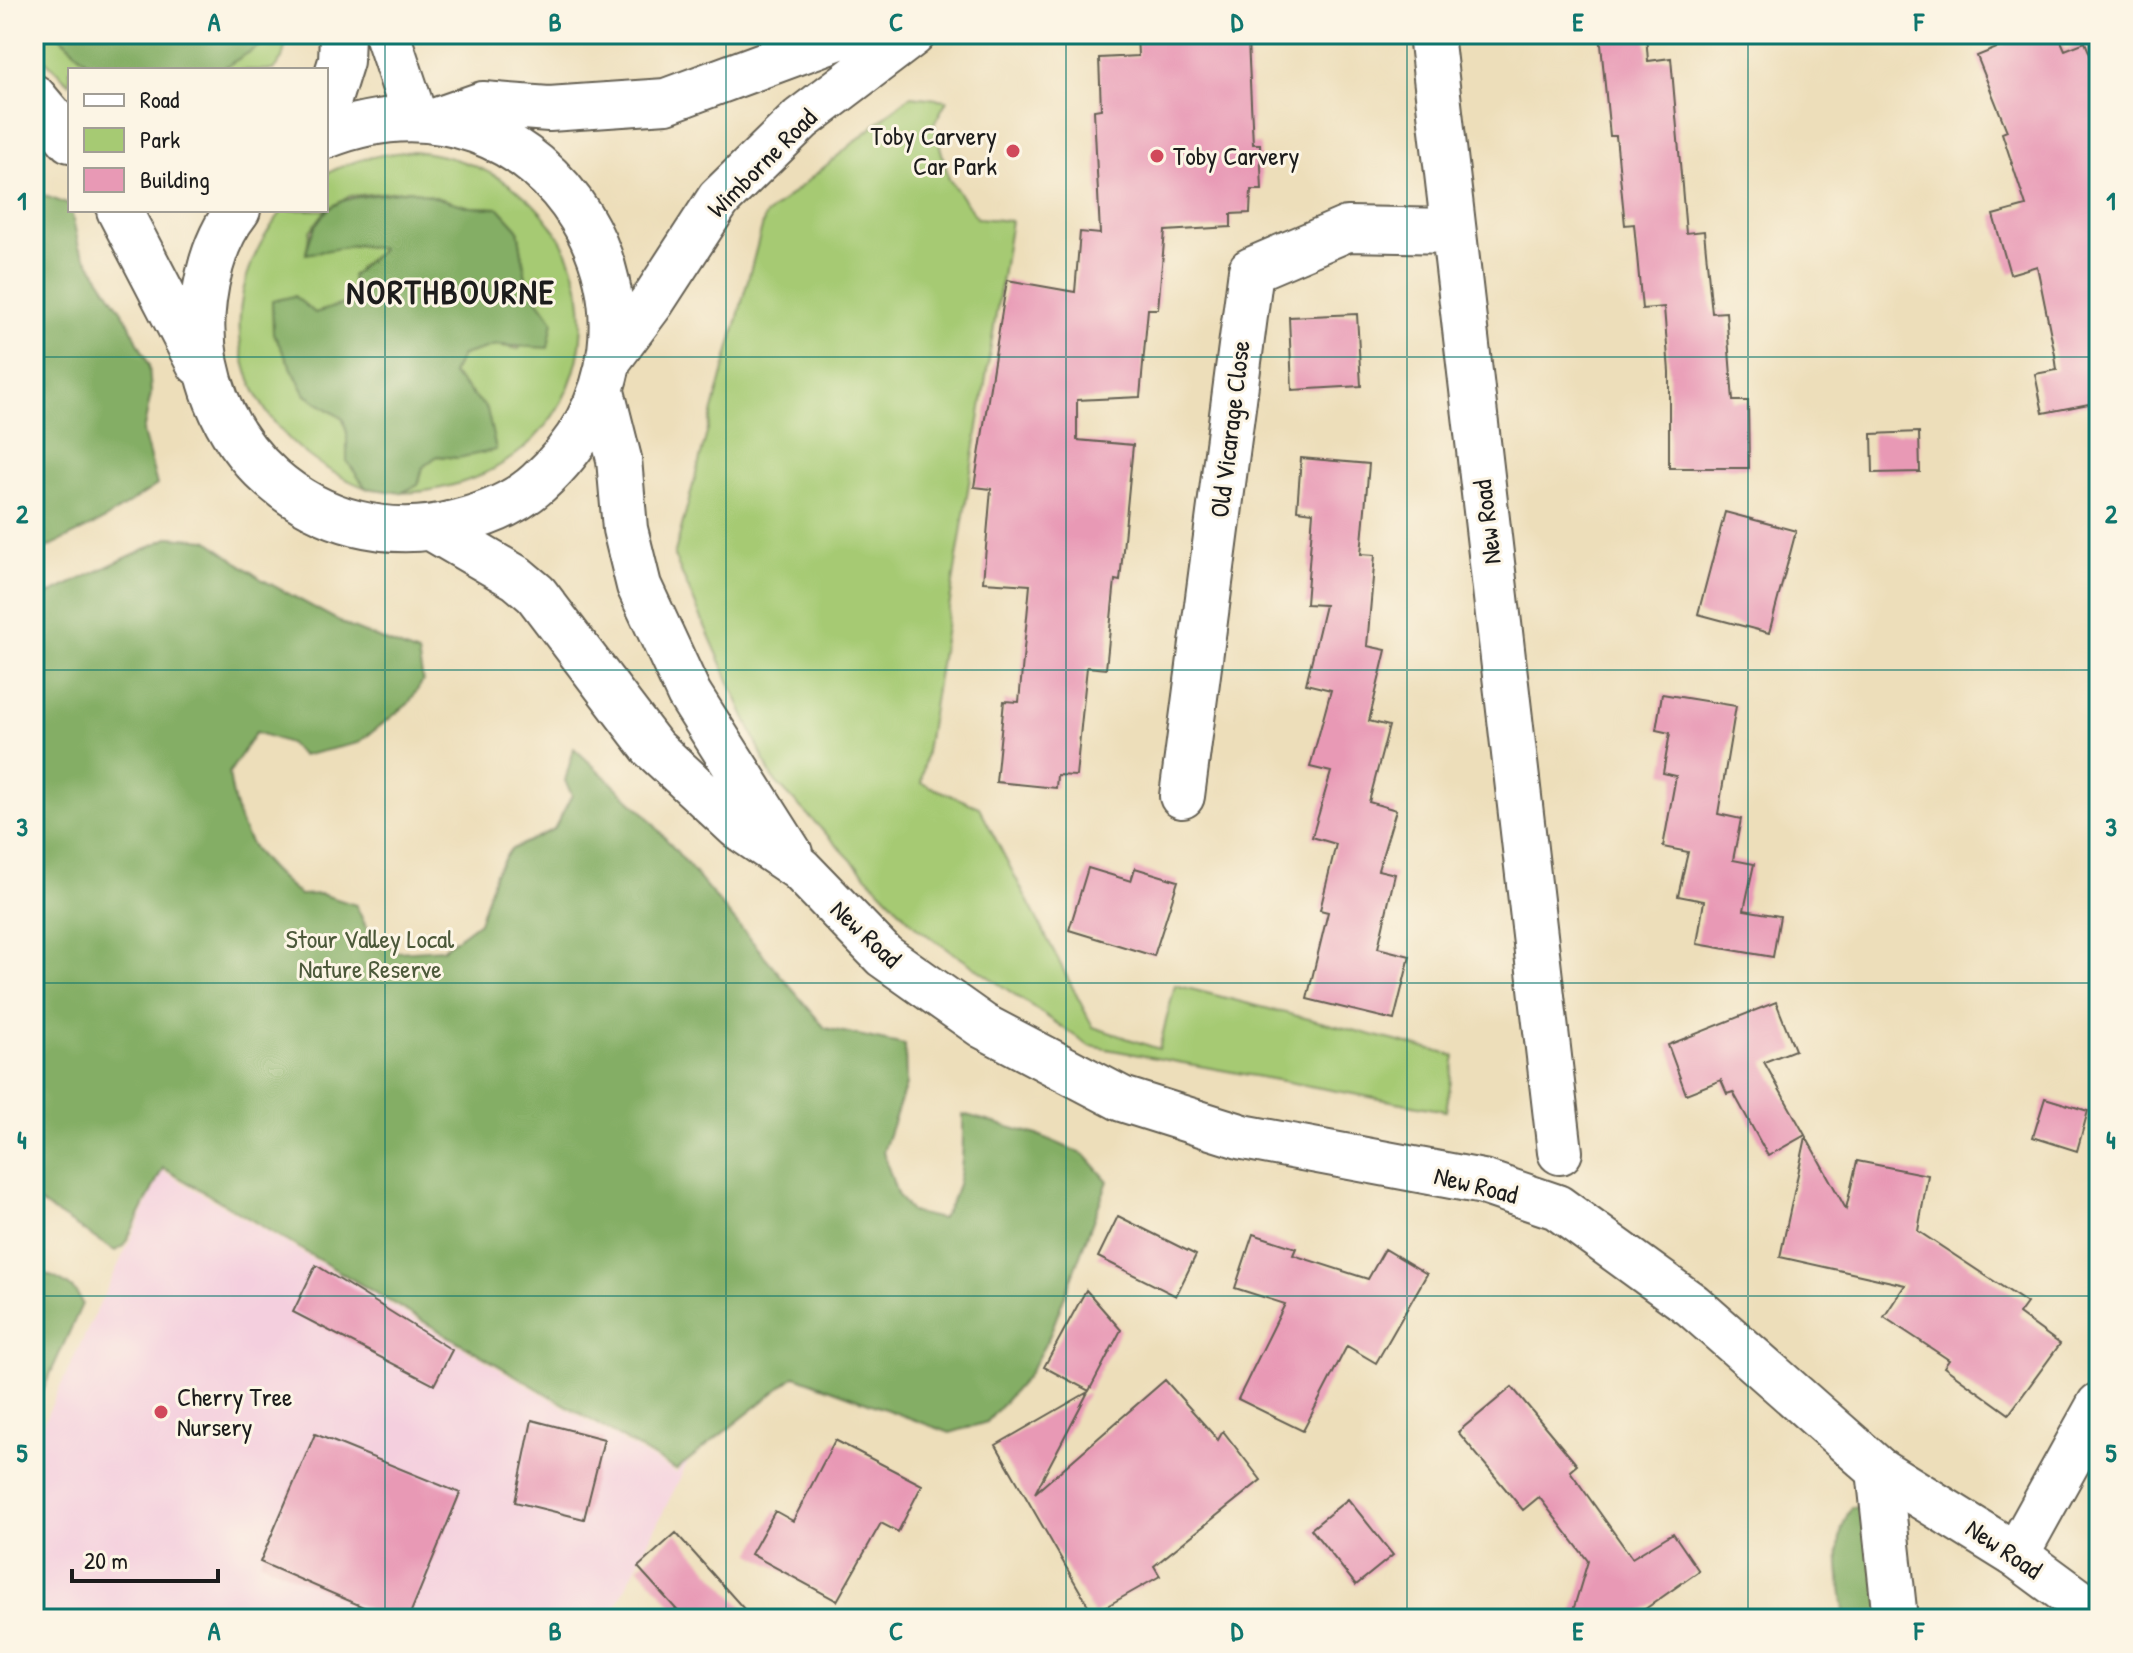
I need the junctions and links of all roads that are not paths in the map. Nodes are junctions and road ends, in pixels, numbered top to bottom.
1 (342, 34) edge
2 (387, 34) edge
3 (847, 34) edge
4 (913, 34) edge
5 (1431, 34) edge
6 (328, 103) edge
7 (48, 106) edge
8 (424, 120) junction
9 (328, 135) edge
10 (68, 137) edge
11 (120, 212) edge
12 (236, 212) edge
13 (1453, 231) junction
14 (606, 375) junction
15 (209, 384) junction
16 (433, 529) junction
17 (1182, 796) dead end
18 (800, 869) junction
19 (1560, 1152) dead end
20 (2099, 1405) edge
21 (1879, 1470) junction
22 (2016, 1555) junction
23 (2099, 1616) edge
24 (1895, 1619) edge

1 - 6 main road
2 - 8 main road
3 - 8 main road
4 - 14 main road, Wimborne Road
5 - 13 main road, New Road
7 - 10 main road
8 - 9 main road
8 - 14 main road
11 - 15 main road
12 - 15 main road
13 - 17 main road, Old Vicarage Close
13 - 19 main road, New Road
14 - 16 main road
14 - 18 main road, New Road
15 - 16 main road
16 - 18 main road, New Road
18 - 21 main road, New Road
20 - 22 main road
21 - 22 main road, New Road
21 - 24 main road
22 - 23 main road, New Road

